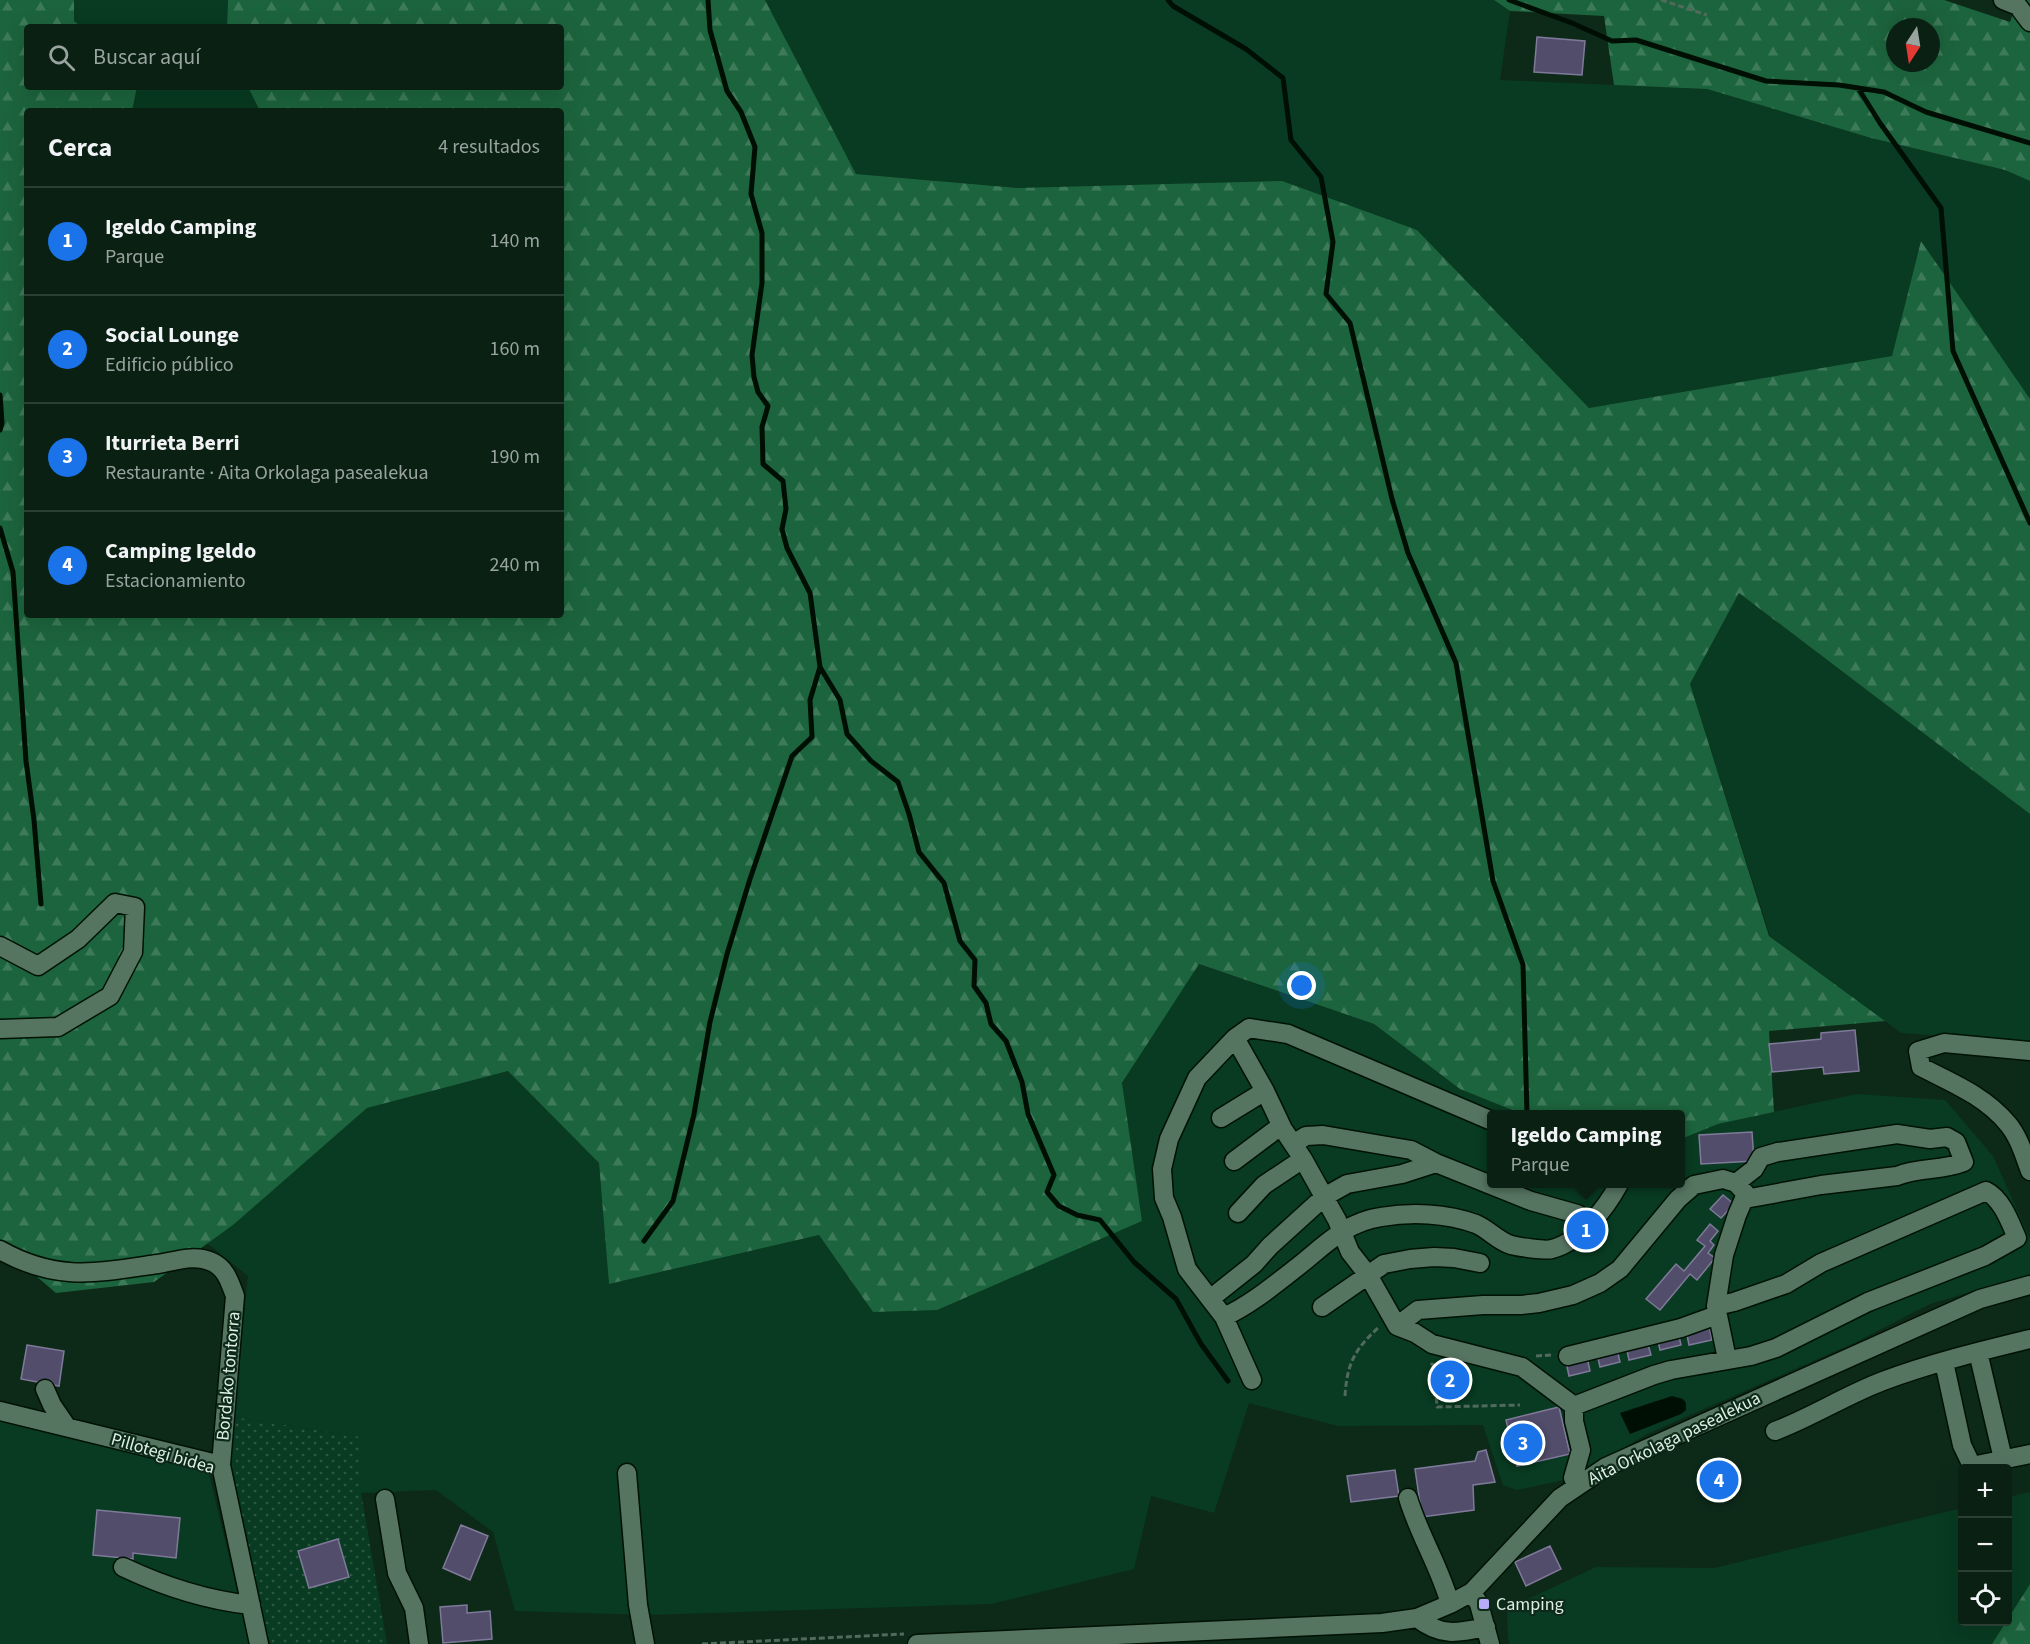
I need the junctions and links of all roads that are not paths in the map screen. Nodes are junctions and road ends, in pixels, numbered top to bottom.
1 (2003, 0) edge
2 (2030, 22) edge
3 (0, 946) edge
4 (0, 1029) edge
5 (1235, 1038) junction
6 (2030, 1051) edge
7 (1264, 1091) junction
8 (1221, 1118) dead end
9 (1487, 1119) edge
10 (1293, 1144) junction
11 (1234, 1161) dead end
12 (1436, 1163) junction
13 (2030, 1171) edge
14 (1487, 1183) edge
15 (1498, 1188) edge
16 (1616, 1188) edge
17 (1740, 1191) junction
18 (1324, 1197) junction
19 (1238, 1213) dead end
20 (1592, 1222) junction
21 (1341, 1230) junction
22 (0, 1250) edge
23 (1480, 1263) dead end
24 (1368, 1275) junction
25 (2030, 1285) edge
26 (1210, 1299) junction
27 (1322, 1307) dead end
28 (1717, 1311) junction
29 (1224, 1317) junction
30 (1394, 1322) junction
31 (2030, 1340) edge
32 (1978, 1352) junction
33 (1568, 1356) dead end
34 (1727, 1359) junction
35 (1944, 1362) junction
36 (1252, 1380) dead end
37 (45, 1389) dead end
38 (1574, 1406) junction
39 (0, 1411) edge
40 (67, 1427) junction
41 (1775, 1431) dead end
42 (1581, 1450) junction
43 (2030, 1454) edge
44 (2003, 1459) junction
45 (221, 1465) junction
46 (1606, 1467) junction
47 (627, 1473) dead end
48 (1577, 1485) junction
49 (1408, 1498) dead end
50 (385, 1499) dead end
51 (123, 1567) dead end
52 (1472, 1592) junction
53 (1450, 1604) junction
54 (251, 1605) junction
55 (1417, 1618) junction
56 (1488, 1636) edge
57 (1462, 1639) edge
58 (260, 1644) edge
59 (419, 1644) edge
60 (645, 1644) edge
61 (917, 1644) edge

1 - 2 street
3 - 4 street
5 - 7 street
5 - 9 street
5 - 26 street
6 - 13 street
7 - 8 street
7 - 10 street
10 - 11 street
10 - 12 street
10 - 18 street
10 - 19 street
12 - 14 street
12 - 18 street
15 - 20 street
16 - 20 street
17 - 17 street
17 - 28 street
17 - 30 street
18 - 21 street
18 - 26 street
20 - 21 street
21 - 24 street
21 - 29 street
22 - 45 street, Bordako tontorra
23 - 24 street
24 - 27 street
24 - 30 street
25 - 46 street, Aita Orkolaga pasealekua
26 - 29 street
28 - 33 street
28 - 34 street
28 - 34 street
29 - 36 street
30 - 38 street
31 - 32 street
32 - 35 street
32 - 44 street
34 - 38 street
35 - 41 street
35 - 44 street
37 - 40 street
38 - 42 street
39 - 40 street, Pillotegi bidea
40 - 45 street, Pillotegi bidea
42 - 46 street
42 - 48 street
43 - 44 street
45 - 54 street, Pillotegi bidea
46 - 48 street, Aita Orkolaga pasealekua
47 - 60 street
48 - 52 street, Aita Orkolaga pasealekua
49 - 53 street
50 - 59 street
51 - 54 street
52 - 53 street, Aita Orkolaga pasealekua
52 - 56 street
53 - 55 street, Aita Orkolaga pasealekua
54 - 58 street, Pillotegi bidea
55 - 57 street
55 - 61 street, Aita Orkolaga pasealekua
56 - 57 street

